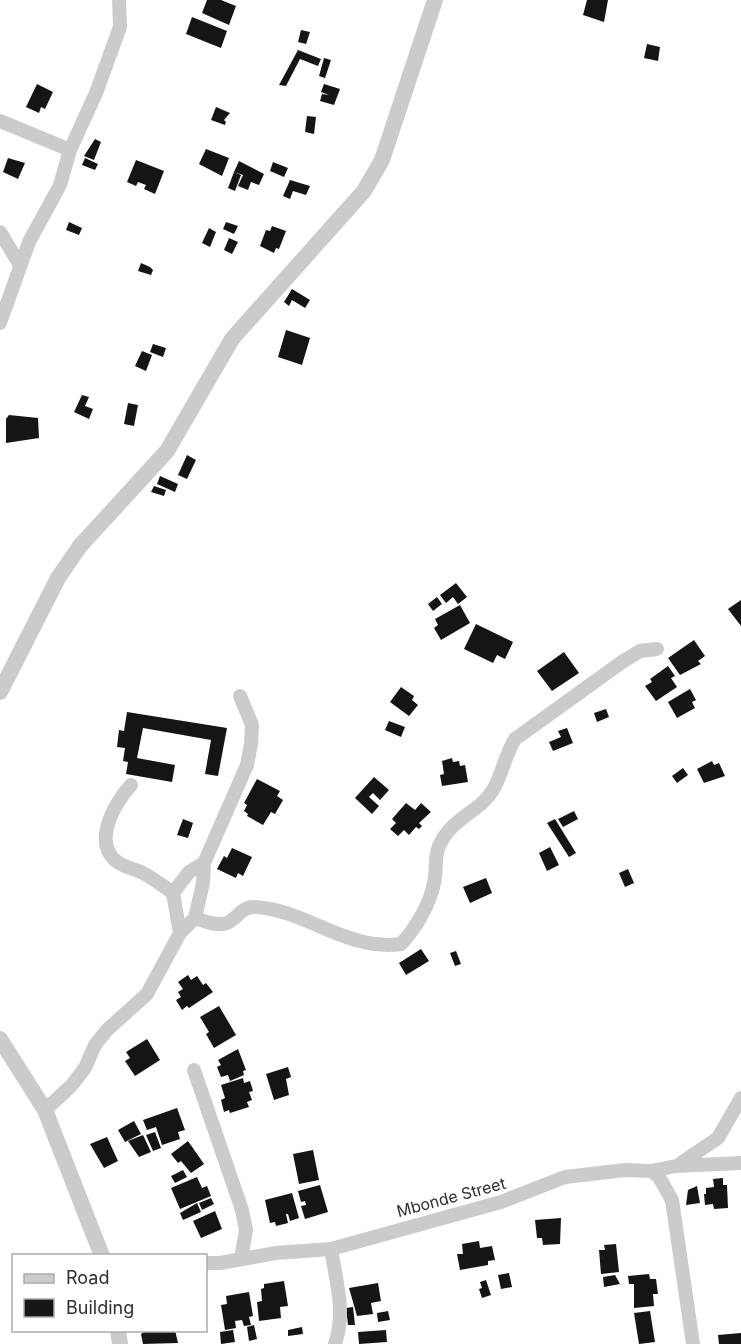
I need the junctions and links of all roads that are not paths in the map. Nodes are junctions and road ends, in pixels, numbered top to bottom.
1 (119, 0) edge
2 (435, 0) edge
3 (0, 121) edge
4 (70, 150) junction
5 (0, 232) edge
6 (20, 265) junction
7 (0, 322) edge
8 (657, 649) dead end
9 (0, 692) edge
10 (240, 696) dead end
11 (131, 785) dead end
12 (204, 863) junction
13 (173, 893) junction
14 (195, 918) junction
15 (180, 933) junction
16 (0, 1040) edge
17 (194, 1070) dead end
18 (741, 1098) edge
19 (45, 1110) junction
20 (741, 1162) edge
21 (676, 1166) junction
22 (651, 1171) junction
23 (331, 1249) junction
24 (101, 1254) edge
25 (241, 1259) junction
26 (207, 1263) edge
27 (336, 1344) edge
28 (693, 1344) edge

1 - 4 street
2 - 9 street
3 - 4 street
4 - 6 street
5 - 6 street
6 - 7 street
8 - 14 street
10 - 12 street
11 - 13 street
12 - 13 street
12 - 14 street
13 - 15 street
14 - 15 street
15 - 19 street
16 - 19 street
17 - 25 street
18 - 21 street
19 - 24 street
20 - 21 street, Mbonde Street
21 - 22 street, Mbonde Street
22 - 23 street, Mbonde Street
22 - 28 street
23 - 25 street, Mbonde Street
23 - 27 street
25 - 26 street, Mbonde Street

